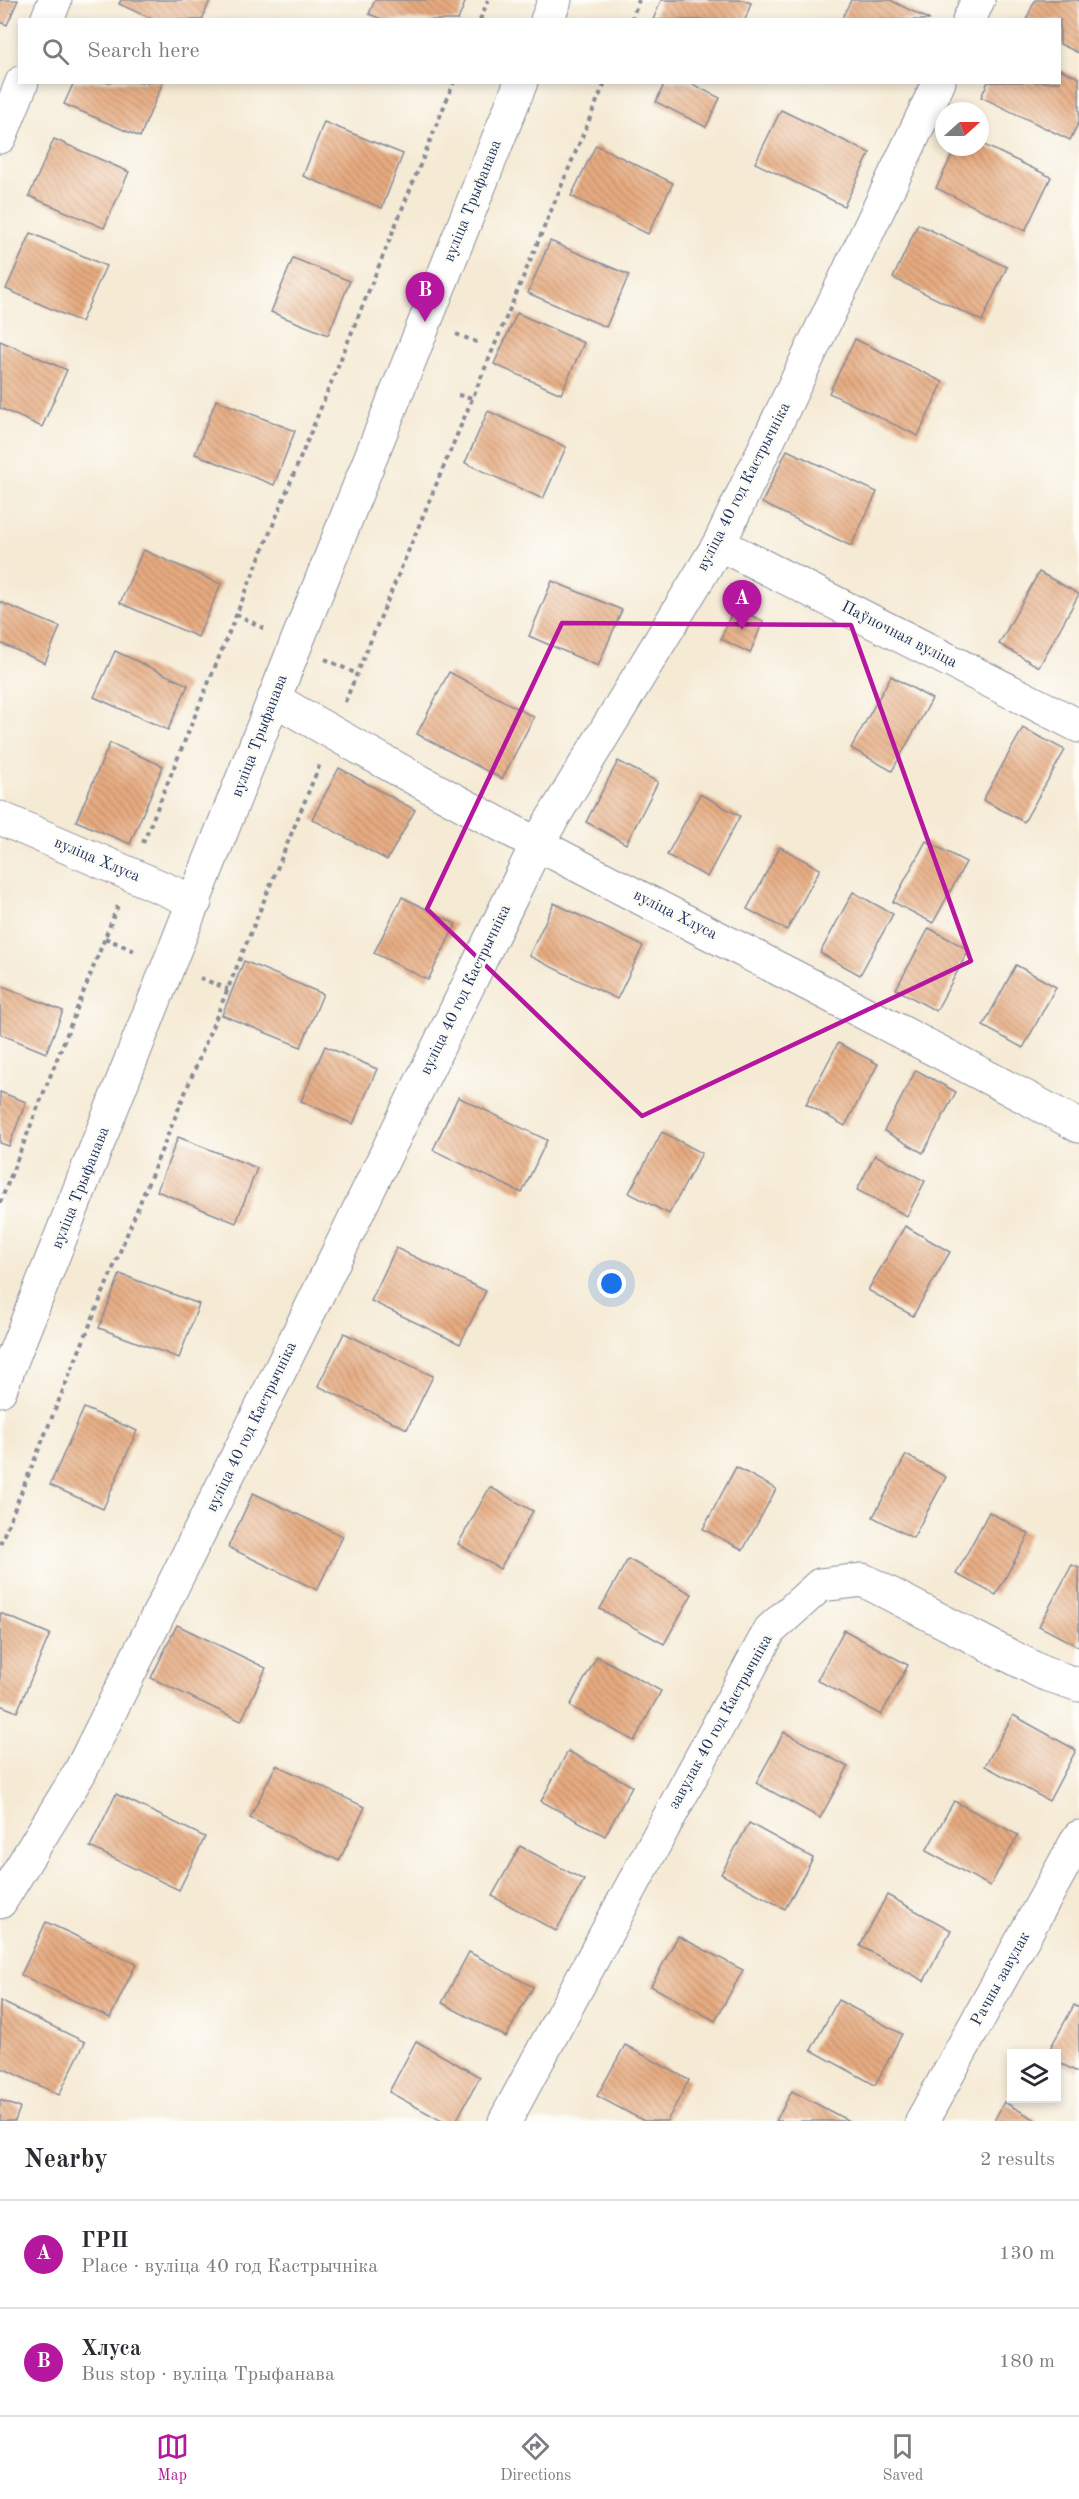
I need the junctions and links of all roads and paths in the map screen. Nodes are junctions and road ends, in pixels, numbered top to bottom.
1 (55, 0) edge
2 (488, 0) edge
3 (555, 0) edge
4 (639, 0) edge
5 (978, 0) edge
6 (48, 18) edge
7 (481, 18) edge
8 (548, 18) edge
9 (632, 18) edge
10 (970, 18) edge
11 (21, 84) edge
12 (453, 84) edge
13 (520, 84) edge
14 (603, 84) edge
15 (938, 84) edge
16 (0, 136) edge
17 (458, 395) dead end
18 (473, 398) junction
19 (719, 544) junction
20 (274, 699) junction
21 (1079, 726) edge
22 (332, 733) junction
23 (0, 818) edge
24 (537, 844) junction
25 (130, 874) junction
26 (195, 902) junction
27 (1079, 1126) edge
28 (0, 1203) edge
29 (0, 1390) edge
30 (0, 1544) edge
31 (1079, 1685) edge
32 (1079, 1837) edge
33 (0, 1902) edge
34 (505, 2121) edge
35 (922, 2121) edge

1 - 6 street
2 - 7 path
3 - 8 street
4 - 9 path
5 - 10 street
11 - 16 street
12 - 25 path
13 - 20 street, вуліца Трыфанава
14 - 18 path
15 - 19 street, вуліца 40 год Кастрычніка
17 - 18 path
18 - 22 path
19 - 21 street, Паўночная вуліца
19 - 24 street, вуліца 40 год Кастрычніка
20 - 22 street, вуліца Хлуса
20 - 26 street, вуліца Трыфанава
22 - 24 street, вуліца Хлуса
22 - 30 path
23 - 25 street, вуліца Хлуса
24 - 27 street, вуліца Хлуса
24 - 33 street, вуліца 40 год Кастрычніка
25 - 26 street, вуліца Хлуса
25 - 28 path
26 - 29 street, вуліца Трыфанава
31 - 34 street, завулак 40 год Кастрычніка
32 - 35 street, Рачны завулак

